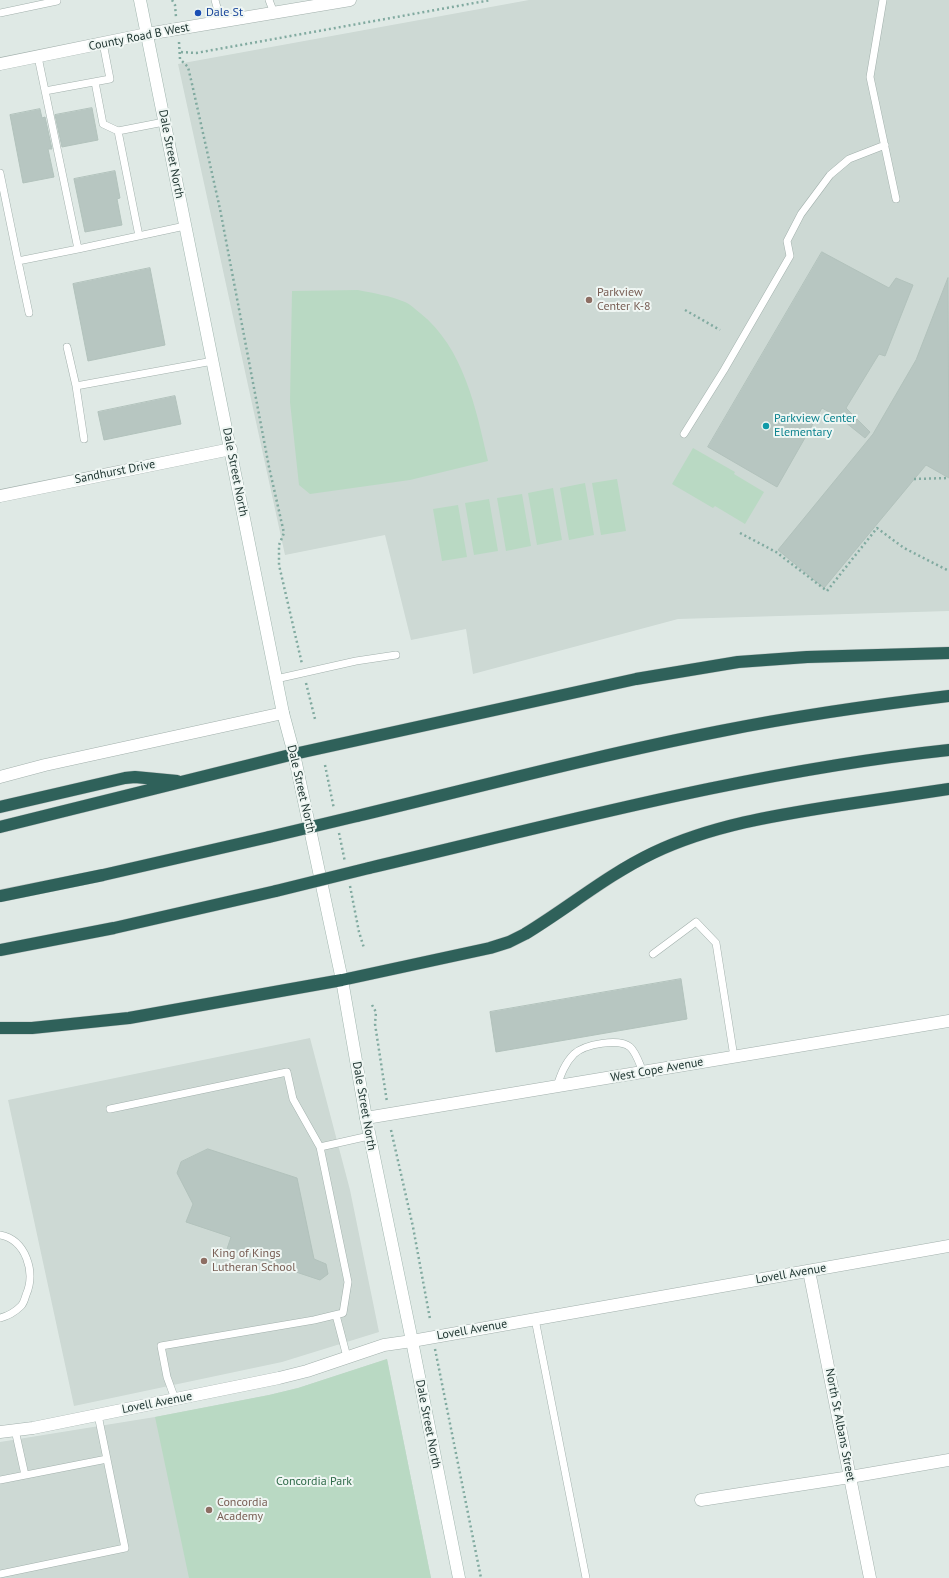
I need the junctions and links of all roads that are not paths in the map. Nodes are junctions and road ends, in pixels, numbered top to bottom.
1 (57, 0) edge
2 (140, 0) edge
3 (215, 0) edge
4 (269, 0) edge
5 (350, 0) edge
6 (883, 0) edge
7 (0, 13) edge
8 (274, 13) junction
9 (221, 22) junction
10 (147, 34) junction
11 (103, 43) junction
12 (38, 57) junction
13 (0, 64) edge
14 (95, 82) junction
15 (45, 91) junction
16 (164, 122) junction
17 (118, 131) junction
18 (884, 145) junction
19 (0, 173) edge
20 (896, 199) dead end
21 (185, 226) junction
22 (139, 236) junction
23 (78, 249) junction
24 (18, 261) junction
25 (29, 313) dead end
26 (68, 347) dead end
27 (213, 361) junction
28 (76, 386) junction
29 (684, 434) dead end
30 (84, 439) dead end
31 (230, 449) junction
32 (0, 496) edge
33 (949, 654) edge
34 (396, 655) dead end
35 (276, 679) junction
36 (949, 696) edge
37 (283, 714) junction
38 (949, 750) edge
39 (294, 754) junction
40 (0, 777) edge
41 (184, 782) junction
42 (946, 791) edge
43 (0, 807) edge
44 (0, 827) edge
45 (0, 896) edge
46 (0, 950) edge
47 (653, 954) dead end
48 (342, 980) junction
49 (949, 1021) edge
50 (0, 1028) edge
51 (734, 1057) junction
52 (643, 1072) junction
53 (557, 1086) junction
54 (110, 1109) dead end
55 (366, 1118) junction
56 (370, 1136) junction
57 (320, 1147) junction
58 (0, 1235) edge
59 (949, 1246) edge
60 (809, 1271) junction
61 (336, 1315) junction
62 (0, 1318) edge
63 (535, 1319) junction
64 (412, 1341) junction
65 (347, 1357) junction
66 (175, 1399) junction
67 (98, 1414) junction
68 (15, 1430) junction
69 (0, 1432) edge
70 (107, 1459) junction
71 (949, 1460) edge
72 (25, 1475) junction
73 (850, 1477) junction
74 (0, 1480) edge
75 (701, 1500) dead end
76 (0, 1574) edge
77 (459, 1578) edge
78 (586, 1578) edge
79 (870, 1578) edge

1 - 7 lane
2 - 10 street, Dale Street North
3 - 9 lane
4 - 8 lane
5 - 8 street, County Road B West
6 - 18 lane
8 - 9 street, County Road B West
9 - 10 street, County Road B West
10 - 11 street, County Road B West
10 - 16 street, Dale Street North
11 - 12 street, County Road B West
11 - 14 lane
12 - 13 street, County Road B West
12 - 15 lane
14 - 15 lane
14 - 17 lane
15 - 23 lane
16 - 17 lane
16 - 21 street, Dale Street North
17 - 22 lane
18 - 20 lane
18 - 29 lane
19 - 24 lane
21 - 22 lane
21 - 27 street, Dale Street North
22 - 23 lane
23 - 24 lane
24 - 25 lane
26 - 28 lane
27 - 28 lane
27 - 31 street, Dale Street North
28 - 30 lane
31 - 32 street, Sandhurst Drive
31 - 35 street, Dale Street North
33 - 39 highway
34 - 35 lane
35 - 37 street, Dale Street North
36 - 45 highway, bridge
37 - 39 street, Dale Street North
37 - 40 street
38 - 46 highway, bridge
39 - 41 highway
39 - 48 street, Dale Street North
41 - 43 highway
41 - 44 highway
42 - 48 highway
47 - 51 lane
48 - 50 highway
48 - 55 street, Dale Street North
49 - 51 street, West Cope Avenue
51 - 52 street, West Cope Avenue
52 - 53 street, West Cope Avenue
52 - 53 lane
53 - 55 street, West Cope Avenue
54 - 57 lane
55 - 56 street, Dale Street North
56 - 57 lane
56 - 64 street, Dale Street North
57 - 61 lane
58 - 62 lane
59 - 60 street, Lovell Avenue
60 - 63 street, Lovell Avenue
60 - 73 street, North St Albans Street
61 - 65 lane
61 - 66 lane
63 - 64 street, Lovell Avenue
63 - 78 lane
64 - 65 street, Lovell Avenue
64 - 77 street, Dale Street North
65 - 66 street, Lovell Avenue
66 - 67 street, Lovell Avenue
67 - 68 street, Lovell Avenue
67 - 70 lane
68 - 69 street, Lovell Avenue
68 - 72 lane
70 - 72 lane
70 - 76 lane
71 - 73 street
72 - 74 lane
73 - 75 street
73 - 79 street, North St Albans Street

